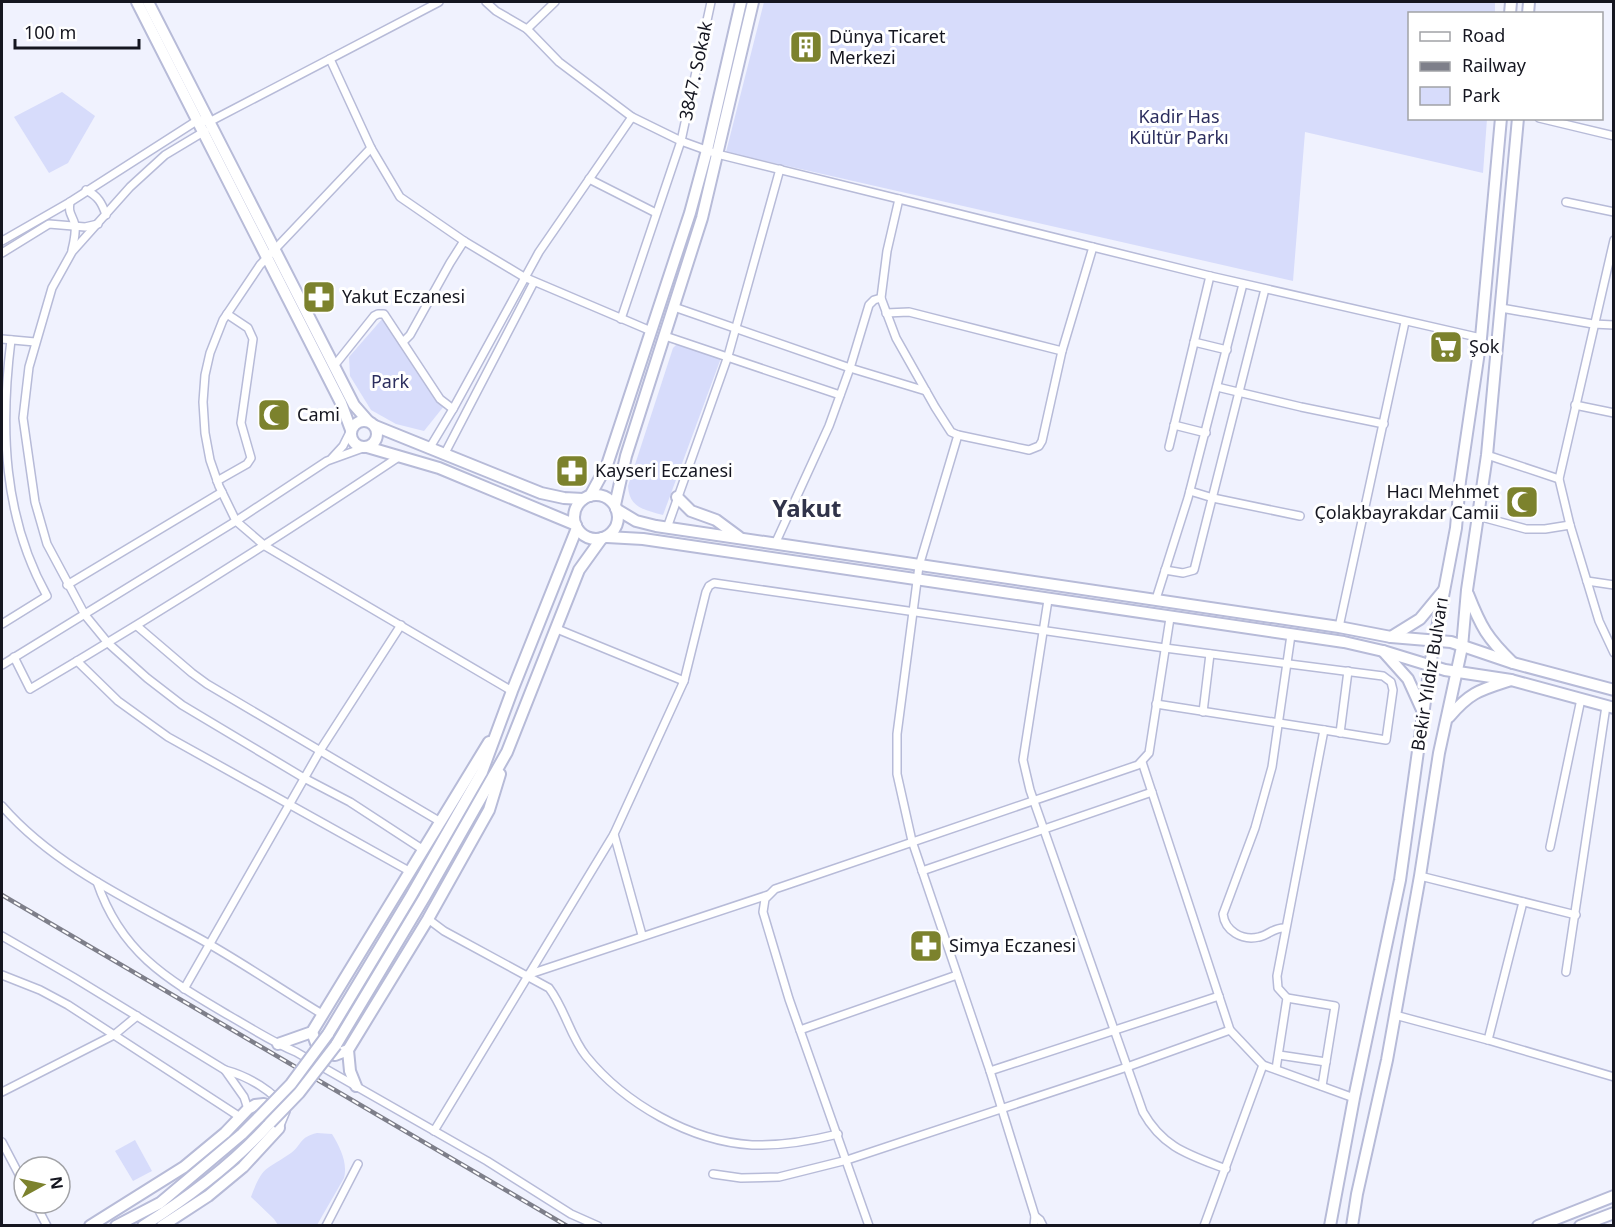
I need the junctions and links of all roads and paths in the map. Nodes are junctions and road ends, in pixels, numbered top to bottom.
1 (137, 2) edge
2 (148, 2) edge
3 (439, 2) edge
4 (486, 2) edge
5 (555, 2) edge
6 (711, 2) edge
7 (741, 2) edge
8 (753, 2) edge
9 (527, 29) junction
10 (330, 59) junction
11 (632, 117) junction
12 (1501, 120) edge
13 (1518, 120) edge
14 (1547, 120) edge
15 (204, 121) junction
16 (204, 132) junction
17 (1614, 136) edge
18 (681, 141) junction
19 (371, 148) junction
20 (712, 152) junction
21 (780, 169) junction
22 (589, 179) junction
23 (86, 190) junction
24 (899, 199) junction
25 (70, 202) junction
26 (1566, 202) dead end
27 (1614, 212) edge
28 (657, 213) junction
29 (106, 215) junction
30 (99, 224) junction
31 (75, 225) junction
32 (1614, 240) edge
33 (2, 241) edge
34 (464, 242) junction
35 (1093, 247) junction
36 (72, 252) junction
37 (2, 253) edge
38 (271, 253) junction
39 (1210, 276) junction
40 (524, 277) junction
41 (534, 282) junction
42 (1243, 284) junction
43 (1265, 289) junction
44 (881, 298) junction
45 (674, 307) junction
46 (1501, 308) junction
47 (886, 313) junction
48 (227, 314) junction
49 (621, 319) junction
50 (1405, 322) junction
51 (1593, 324) junction
52 (1614, 325) edge
53 (735, 328) junction
54 (651, 331) junction
55 (665, 336) junction
56 (1480, 338) junction
57 (2, 339) edge
58 (11, 340) junction
59 (35, 342) junction
60 (403, 342) junction
61 (1194, 342) junction
62 (1227, 350) junction
63 (1062, 351) junction
64 (728, 356) junction
65 (334, 366) junction
66 (850, 368) junction
67 (1217, 387) junction
68 (926, 391) junction
69 (1240, 392) junction
70 (840, 395) junction
71 (1575, 405) junction
72 (453, 409) junction
73 (1614, 413) edge
74 (371, 424) junction
75 (1384, 424) junction
76 (1174, 425) junction
77 (351, 431) junction
78 (1206, 433) junction
79 (958, 435) junction
80 (365, 447) junction
81 (1169, 447) dead end
82 (429, 449) junction
83 (444, 455) junction
84 (1487, 455) junction
85 (400, 456) junction
86 (327, 461) junction
87 (1559, 479) junction
88 (217, 481) junction
89 (1190, 491) junction
90 (222, 492) junction
91 (587, 497) junction
92 (677, 497) junction
93 (1213, 498) junction
94 (616, 507) junction
95 (1300, 516) dead end
96 (1478, 516) junction
97 (236, 521) junction
98 (1570, 525) junction
99 (576, 526) junction
100 (667, 528) junction
101 (604, 538) junction
102 (741, 539) junction
103 (775, 544) junction
104 (265, 546) junction
105 (919, 566) junction
106 (1165, 570) junction
107 (918, 580) junction
108 (1587, 581) junction
109 (68, 585) junction
110 (1614, 585) edge
111 (1444, 590) junction
112 (1467, 590) junction
113 (1156, 599) junction
114 (1048, 600) junction
115 (913, 611) junction
116 (85, 615) junction
117 (1170, 618) junction
118 (2, 624) edge
119 (401, 625) junction
120 (137, 626) junction
121 (1339, 627) junction
122 (557, 629) junction
123 (1043, 630) junction
124 (1291, 635) junction
125 (1391, 637) junction
126 (1435, 641) junction
127 (108, 643) junction
128 (1462, 647) junction
129 (1166, 648) junction
130 (1383, 651) junction
131 (1614, 653) edge
132 (1210, 654) junction
133 (14, 657) junction
134 (77, 661) junction
135 (1287, 663) junction
136 (1513, 663) junction
137 (2, 665) edge
138 (1430, 665) junction
139 (1348, 672) junction
140 (1457, 672) junction
141 (1511, 680) junction
142 (684, 681) junction
143 (1614, 690) edge
144 (512, 691) junction
145 (1581, 699) junction
146 (1156, 704) junction
147 (1610, 707) edge
148 (1203, 711) junction
149 (1423, 712) junction
150 (1446, 720) junction
151 (1278, 723) junction
152 (500, 724) junction
153 (1324, 730) junction
154 (1340, 733) junction
155 (321, 749) junction
156 (507, 752) junction
157 (1142, 762) junction
158 (304, 778) junction
159 (1152, 792) junction
160 (1035, 800) junction
161 (2, 806) edge
162 (289, 806) junction
163 (439, 821) junction
164 (1045, 830) junction
165 (614, 834) junction
166 (912, 841) junction
167 (1550, 847) dead end
168 (422, 849) junction
169 (408, 871) junction
170 (922, 871) junction
171 (1420, 876) junction
172 (97, 882) junction
173 (768, 895) junction
174 (1523, 902) junction
175 (1576, 915) junction
176 (428, 919) junction
177 (1285, 927) junction
178 (642, 935) junction
179 (2, 936) edge
180 (209, 945) junction
181 (1566, 972) dead end
182 (2, 975) edge
183 (527, 975) junction
184 (957, 975) junction
185 (184, 989) junction
186 (1219, 996) junction
187 (1287, 998) junction
188 (322, 1014) junction
189 (1395, 1015) junction
190 (137, 1017) junction
191 (800, 1030) junction
192 (1230, 1030) junction
193 (1114, 1031) junction
194 (312, 1032) junction
195 (114, 1035) junction
196 (1488, 1040) junction
197 (278, 1044) junction
198 (348, 1050) junction
199 (1279, 1055) junction
200 (1326, 1062) junction
201 (1263, 1065) junction
202 (1127, 1067) junction
203 (1276, 1069) junction
204 (225, 1070) junction
205 (990, 1071) junction
206 (1614, 1077) edge
207 (356, 1086) junction
208 (1322, 1086) junction
209 (2, 1092) edge
210 (1354, 1098) junction
211 (1002, 1108) junction
212 (244, 1113) junction
213 (275, 1126) junction
214 (434, 1131) junction
215 (838, 1134) junction
216 (2, 1142) edge
217 (847, 1160) junction
218 (12, 1161) edge
219 (358, 1164) dead end
220 (1226, 1169) junction
221 (713, 1174) dead end
222 (1614, 1196) edge
223 (1614, 1213) edge
224 (1035, 1216) junction
225 (90, 1226) edge
226 (116, 1226) edge
227 (143, 1226) edge
228 (162, 1226) edge
229 (326, 1226) edge
230 (598, 1226) edge
231 (869, 1226) edge
232 (1034, 1226) edge
233 (1043, 1226) edge
234 (1204, 1226) edge
235 (1330, 1226) edge
236 (1352, 1226) edge
237 (1538, 1226) edge
238 (1580, 1226) edge

1 - 15 street
2 - 15 street
3 - 10 street
4 - 9 street
5 - 9 street
6 - 18 street, 3847. Sokak
7 - 20 street
8 - 20 street
9 - 11 street
10 - 15 street
10 - 19 street
11 - 18 street
11 - 22 street
12 - 56 street, Bekir Yıldız Bulvarı
13 - 46 street, Bekir Yıldız Bulvarı
14 - 17 street
15 - 16 street
15 - 23 street
15 - 38 street
16 - 29 street
16 - 38 street
18 - 20 street
18 - 28 street, 3847. Sokak
19 - 34 street
19 - 38 street
20 - 21 street
20 - 45 street
20 - 54 street
21 - 24 street
21 - 53 street
22 - 28 street
22 - 40 street
23 - 25 street
23 - 29 street
24 - 35 street
24 - 44 street
25 - 31 street
25 - 33 street
26 - 27 street
28 - 49 street, 3847. Sokak
29 - 30 street
30 - 31 street
30 - 36 street
31 - 36 street
31 - 37 street
32 - 51 street
34 - 40 street
34 - 60 street
35 - 39 street
35 - 63 street
36 - 59 street
38 - 48 street
38 - 65 street
38 - 77 street
39 - 42 street
39 - 61 street
40 - 41 street
40 - 72 street
41 - 49 street
41 - 83 street
42 - 43 street
42 - 62 street
43 - 50 street
43 - 69 street
44 - 47 street
44 - 66 street
45 - 53 street
45 - 55 street
46 - 51 street
46 - 84 street, Bekir Yıldız Bulvarı
47 - 63 street
47 - 68 street
48 - 88 street
48 - 88 street
49 - 54 street
50 - 56 street
50 - 75 street
51 - 52 street
51 - 71 street
53 - 64 street
53 - 66 street
54 - 91 street
55 - 64 street
55 - 94 street
56 - 111 street, Bekir Yıldız Bulvarı
57 - 58 street
58 - 59 street
58 - 118 street
59 - 109 street
60 - 65 street
60 - 72 street
61 - 62 street
61 - 76 street
62 - 67 street
63 - 79 street
64 - 70 street
64 - 92 street
65 - 74 street
66 - 68 street
66 - 70 street
67 - 69 street
67 - 78 street
68 - 79 street
69 - 75 street
69 - 93 street
70 - 103 street
71 - 73 street
71 - 87 street
72 - 82 street
74 - 77 street
74 - 80 street
74 - 82 street
75 - 121 street
76 - 78 street
76 - 81 street
77 - 80 street
77 - 86 street
78 - 89 street
79 - 105 street
80 - 85 street
80 - 86 street
82 - 83 street
83 - 91 street
84 - 87 street
84 - 96 street, Bekir Yıldız Bulvarı
85 - 99 street
85 - 104 street
86 - 97 street
87 - 98 street
88 - 90 street
89 - 93 street
89 - 106 street
90 - 97 street
90 - 109 street
91 - 94 street
91 - 99 street
92 - 100 street
92 - 102 street
93 - 95 street
93 - 106 street
94 - 100 street
94 - 101 street
96 - 98 street
96 - 112 street, Bekir Yıldız Bulvarı
97 - 104 street
97 - 116 street
98 - 108 street
99 - 101 street
99 - 144 street
100 - 102 street
101 - 107 street
101 - 122 street
102 - 103 street
103 - 105 street
104 - 119 street
104 - 120 street
105 - 107 street
105 - 113 street
106 - 113 street
107 - 114 street
107 - 115 street
108 - 110 street
108 - 131 street
109 - 116 street
111 - 125 street
111 - 126 street, Bekir Yıldız Bulvarı
112 - 128 street, Bekir Yıldız Bulvarı
112 - 136 street
113 - 121 street
114 - 117 street
114 - 123 street
115 - 123 street
115 - 142 street
115 - 166 street
116 - 127 street
116 - 133 street
117 - 124 street
117 - 129 street
119 - 144 street
119 - 155 street
120 - 127 street
120 - 155 street
121 - 125 street
122 - 142 street
122 - 156 street
123 - 129 street
123 - 160 street
124 - 130 street
124 - 135 street
125 - 126 street
126 - 128 street
126 - 138 street, Bekir Yıldız Bulvarı
127 - 134 street
127 - 158 street
128 - 136 street
128 - 140 street, Bekir Yıldız Bulvarı
129 - 132 street
129 - 146 street
130 - 138 street
130 - 149 street
132 - 135 street
132 - 148 street
133 - 134 street
133 - 137 street
134 - 162 street
135 - 139 street
135 - 151 street
136 - 143 street
138 - 140 street
138 - 149 street, Bekir Yıldız Bulvarı
139 - 154 street
139 - 154 street
140 - 141 street
140 - 150 street, Bekir Yıldız Bulvarı
141 - 145 street
141 - 150 street
142 - 165 street
144 - 152 street
145 - 147 street
145 - 167 street
146 - 148 street
146 - 157 street
147 - 175 street
148 - 151 street
149 - 210 street, Bekir Yıldız Bulvarı
150 - 171 street, Bekir Yıldız Bulvarı
151 - 153 street
151 - 177 street
152 - 163 street
152 - 226 street, bridge
153 - 154 street
153 - 177 street
155 - 158 street
155 - 163 street
156 - 176 street
156 - 213 street, bridge
157 - 159 street
157 - 160 street
158 - 162 street
158 - 168 street
159 - 164 street
159 - 186 street
160 - 164 street
160 - 166 street
161 - 172 street
162 - 169 street
162 - 180 street
163 - 168 street
164 - 170 street
164 - 193 street
165 - 178 street
165 - 183 street
166 - 170 street
166 - 173 street
168 - 169 street
169 - 188 street
170 - 184 street
171 - 174 street
171 - 189 street, Bekir Yıldız Bulvarı
172 - 180 street
172 - 185 street
173 - 178 street
173 - 191 street
174 - 175 street
174 - 196 street
175 - 181 street
176 - 183 street
176 - 198 street
177 - 187 street
178 - 183 street
179 - 190 street
180 - 185 street
180 - 188 street
182 - 195 street
183 - 214 street
183 - 215 street
184 - 191 street
184 - 205 street
185 - 197 street
186 - 192 street
186 - 193 street
187 - 199 street
187 - 200 street
188 - 194 street
189 - 196 street
189 - 236 street, Bekir Yıldız Bulvarı
190 - 195 street
190 - 204 street
191 - 215 street
192 - 201 street
192 - 202 street
193 - 202 street
193 - 205 street
194 - 197 street
194 - 198 street
195 - 209 street
195 - 212 street
196 - 206 street
197 - 207 street
198 - 207 street
199 - 200 street
199 - 203 street
200 - 208 street
201 - 203 street
201 - 220 street
202 - 211 street
202 - 220 street
203 - 208 street
204 - 212 street
204 - 213 street
205 - 211 street
207 - 214 street
208 - 210 street
210 - 235 street, Bekir Yıldız Bulvarı
211 - 217 street
211 - 224 street
212 - 213 street
212 - 225 street
213 - 227 street
213 - 228 street
214 - 230 street
215 - 217 street
216 - 218 street
217 - 221 street
217 - 231 street
219 - 229 street
220 - 234 street
222 - 237 street
223 - 238 street
224 - 232 street
224 - 233 street

